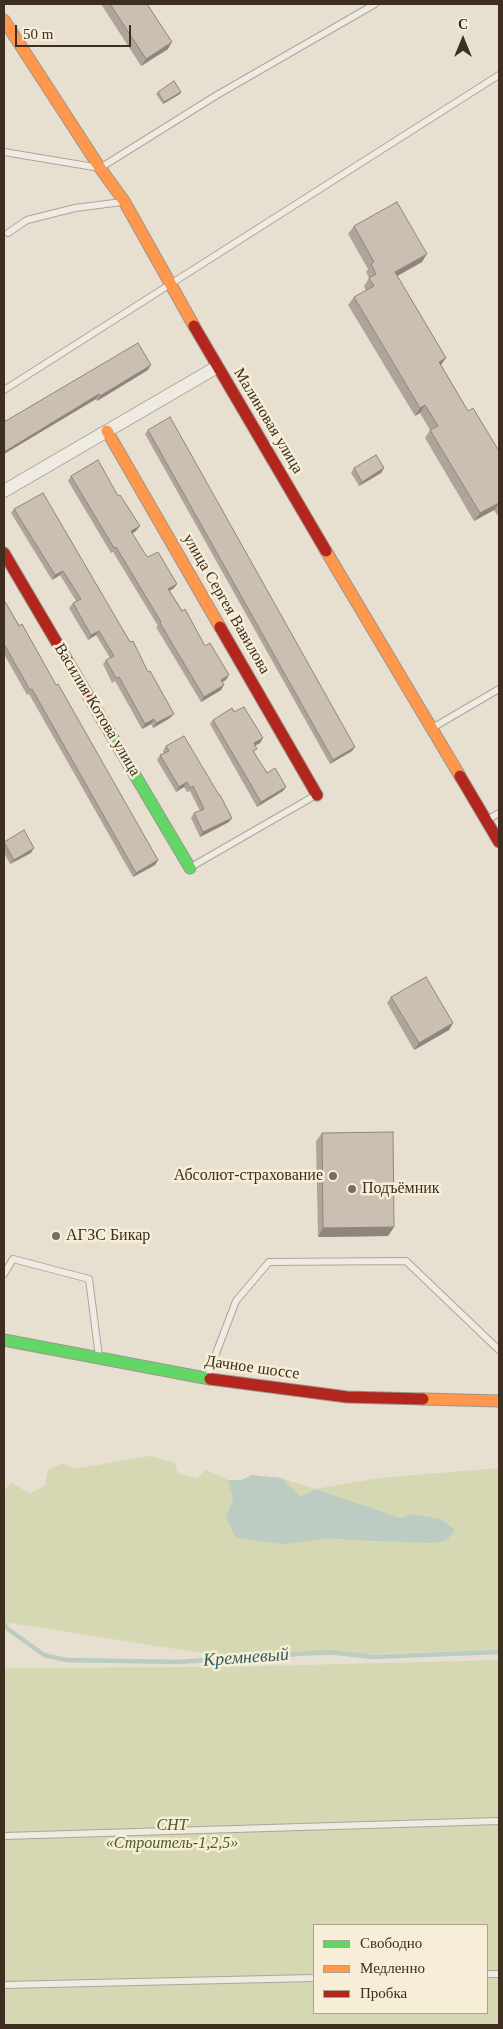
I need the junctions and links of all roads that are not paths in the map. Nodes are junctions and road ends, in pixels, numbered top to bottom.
1 (375, 4) edge
2 (4, 20) edge
3 (499, 75) edge
4 (4, 152) edge
5 (100, 168) junction
6 (124, 201) junction
7 (8, 233) dead end
8 (170, 284) junction
9 (217, 367) junction
10 (4, 390) edge
11 (107, 430) junction
12 (4, 491) edge
13 (4, 553) edge
14 (499, 689) edge
15 (432, 728) junction
16 (317, 795) joint
17 (499, 813) edge
18 (486, 820) junction
19 (499, 842) edge
20 (190, 868) joint
21 (4, 1274) edge
22 (4, 1340) edge
23 (499, 1350) edge
24 (99, 1359) junction
25 (207, 1379) junction
26 (499, 1401) edge
27 (499, 1821) edge
28 (4, 1836) edge
29 (313, 1978) edge
30 (4, 1985) edge

1 - 5 lane
2 - 5 street, Малиновая улица
3 - 8 lane
4 - 5 lane
5 - 6 street, Малиновая улица
6 - 7 lane
6 - 8 street, Малиновая улица
8 - 9 street, Малиновая улица
8 - 10 lane
9 - 11 street
9 - 15 street, Малиновая улица
11 - 12 street
11 - 16 street, улица Сергея Вавилова
13 - 20 street, Василия Котова улица
14 - 15 lane
15 - 18 street, Малиновая улица
16 - 20 lane
17 - 18 lane
18 - 19 street, Малиновая улица
21 - 24 lane
22 - 24 street, Дачное шоссе
23 - 25 lane
24 - 25 street, Дачное шоссе
25 - 26 street, Дачное шоссе
27 - 28 lane
29 - 30 lane

